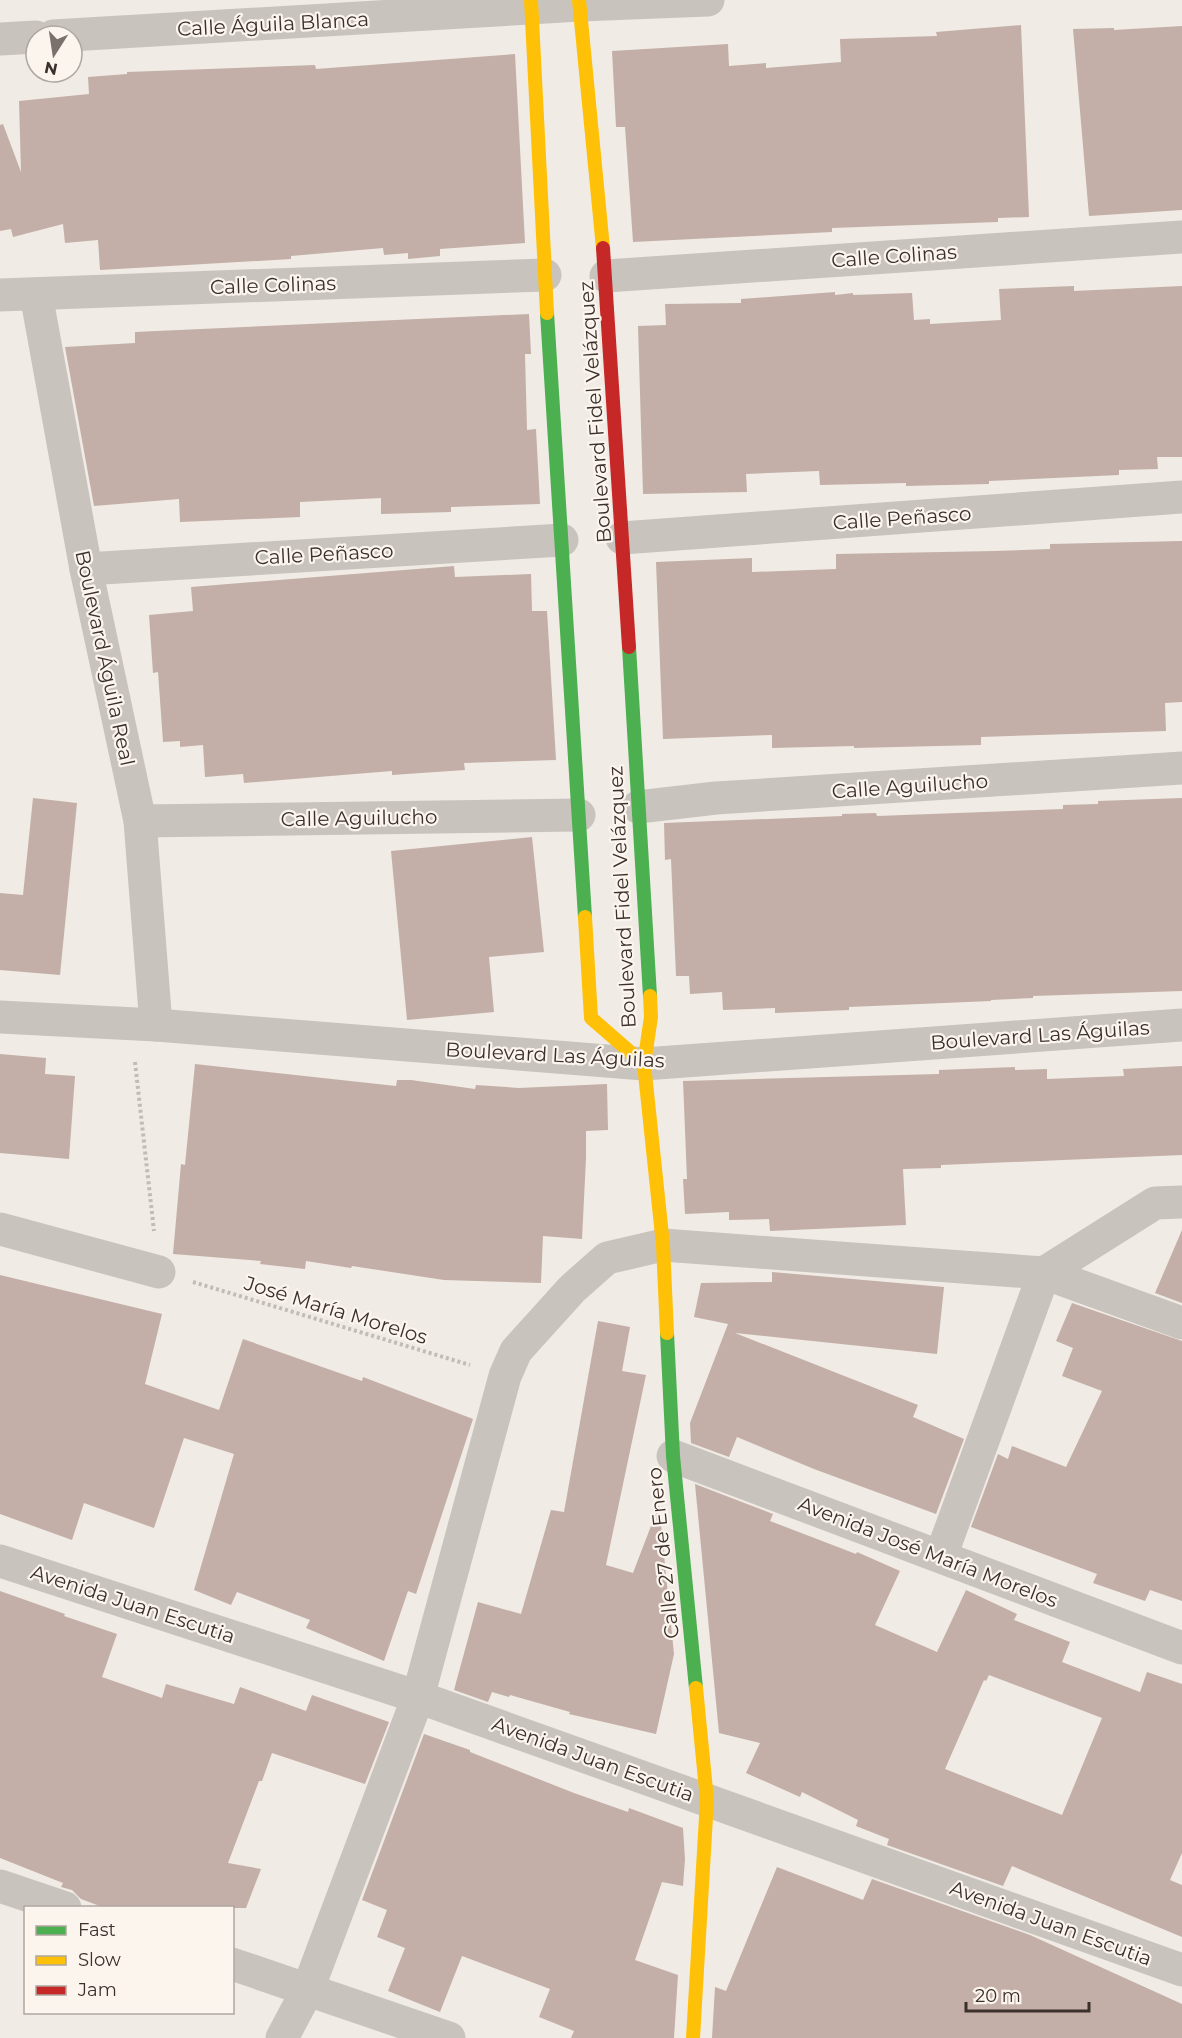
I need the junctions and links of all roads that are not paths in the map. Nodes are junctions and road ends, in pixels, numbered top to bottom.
1 (708, 0) edge
2 (580, 3) edge
3 (531, 4) edge
4 (84, 34) edge
5 (24, 38) edge
6 (0, 39) edge
7 (1182, 237) edge
8 (545, 275) junction
9 (606, 276) junction
10 (36, 294) junction
11 (0, 295) edge
12 (1182, 497) edge
13 (622, 538) junction
14 (562, 540) junction
15 (86, 569) junction
16 (1182, 768) edge
17 (638, 807) junction
18 (579, 815) junction
19 (140, 821) junction
20 (0, 1017) edge
21 (143, 1025) junction
22 (1182, 1025) edge
23 (644, 1064) junction
24 (1182, 1202) edge
25 (0, 1229) edge
26 (663, 1245) junction
27 (159, 1272) road end
28 (1044, 1273) junction
29 (1182, 1323) edge
30 (673, 1456) junction
31 (941, 1556) junction
32 (0, 1561) edge
33 (1182, 1648) edge
34 (418, 1697) junction
35 (708, 1800) junction
36 (0, 1886) edge
37 (59, 1906) edge
38 (234, 1965) edge
39 (1182, 1970) edge
40 (308, 1989) junction
41 (282, 2038) edge
42 (449, 2038) edge
43 (693, 2038) edge

1 - 2 street, Calle Águila Blanca
2 - 3 street, Calle Águila Blanca
2 - 9 main road, Boulevard Fidel Velázquez
3 - 4 street, Calle Águila Blanca
3 - 8 main road, Boulevard Fidel Velázquez
5 - 6 street
7 - 9 street, Calle Colinas
8 - 10 street, Calle Colinas
8 - 14 main road, Boulevard Fidel Velázquez
9 - 13 main road, Boulevard Fidel Velázquez
10 - 11 street, Calle Colinas
10 - 15 street, Boulevard Águila Real
12 - 13 street, Calle Peñasco
13 - 17 main road, Boulevard Fidel Velázquez
14 - 15 street, Calle Peñasco
14 - 18 main road, Boulevard Fidel Velázquez
15 - 19 street, Boulevard Águila Real
16 - 17 street, Calle Aguilucho
17 - 23 main road, Boulevard Fidel Velázquez
18 - 19 street, Calle Aguilucho
18 - 23 main road, Boulevard Fidel Velázquez
19 - 21 street, Boulevard Águila Real
20 - 21 street, Boulevard Las Águilas
21 - 23 street, Boulevard Las Águilas
22 - 23 street, Boulevard Las Águilas
23 - 26 main road, Calle 27 de Enero
24 - 28 street
25 - 27 street
26 - 28 street
26 - 30 main road, Calle 27 de Enero
26 - 34 street
28 - 29 street
28 - 31 street
30 - 31 street, Avenida José María Morelos
30 - 35 main road, Calle 27 de Enero
31 - 33 street, Avenida José María Morelos
32 - 34 street, Avenida Juan Escutia
34 - 35 street, Avenida Juan Escutia
34 - 40 street
35 - 39 street, Avenida Juan Escutia
35 - 43 main road, Calle 27 de Enero
36 - 37 street
38 - 40 street
40 - 41 street
40 - 42 street

